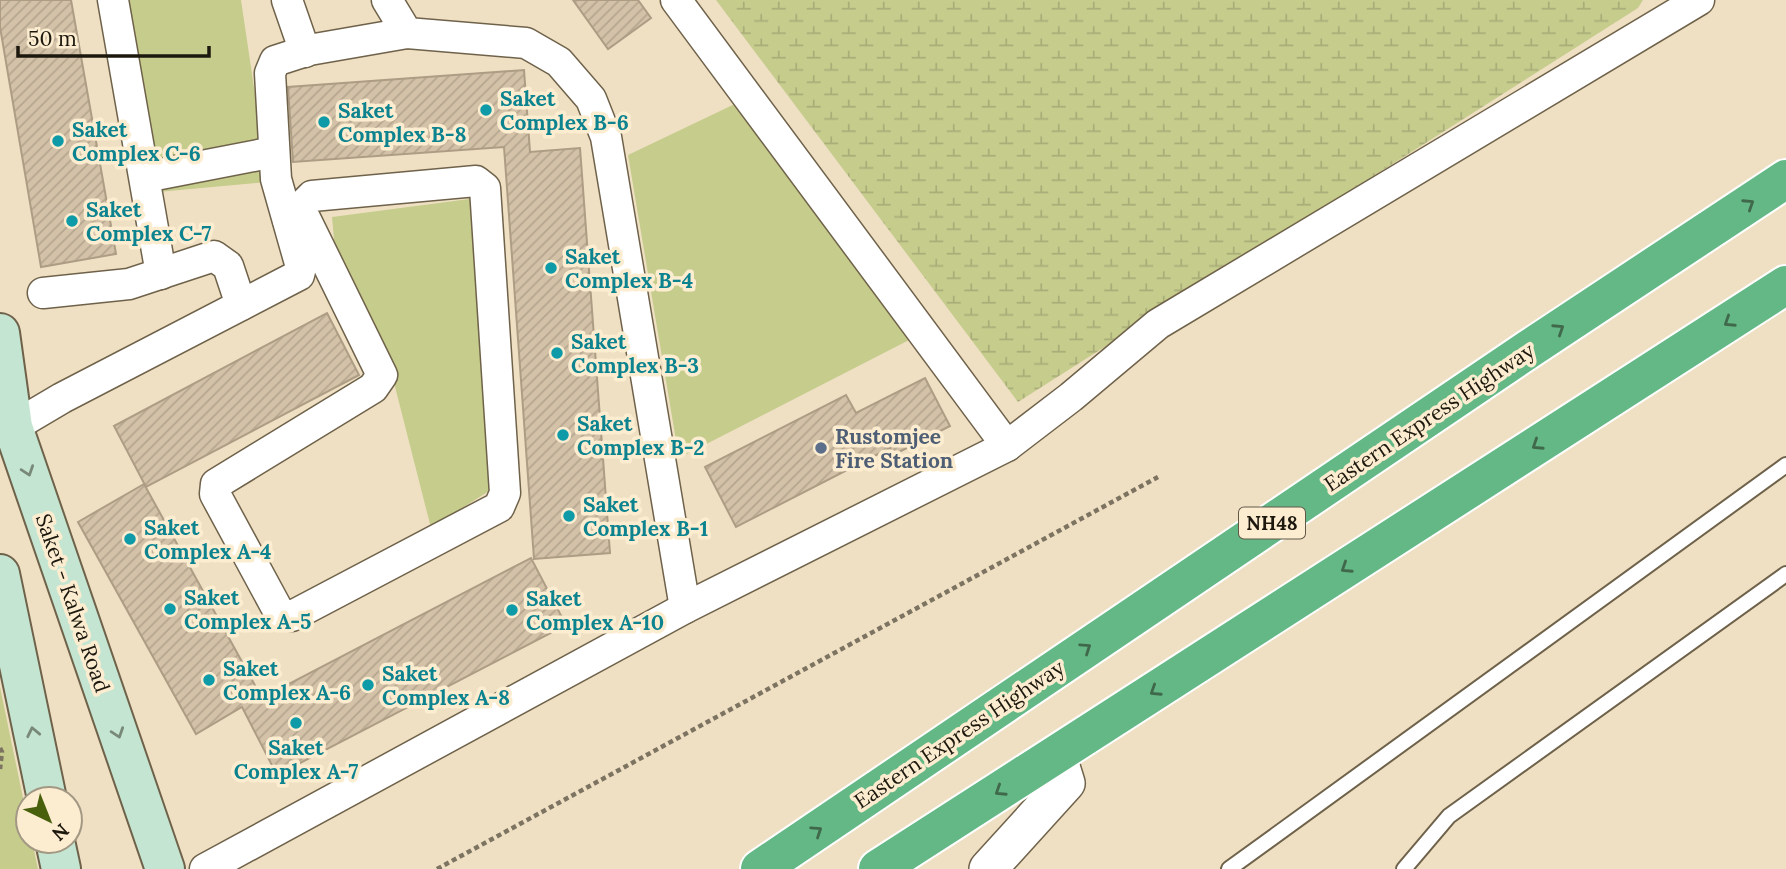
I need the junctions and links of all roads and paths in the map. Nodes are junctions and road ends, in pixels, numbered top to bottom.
1 (113, 0) edge
2 (287, 0) edge
3 (387, 0) edge
4 (676, 0) edge
5 (1699, 0) edge
6 (407, 33) junction
7 (305, 52) junction
8 (274, 152) junction
9 (145, 177) junction
10 (1786, 179) edge
11 (294, 214) junction
12 (161, 274) junction
13 (1786, 285) edge
14 (43, 293) dead end
15 (241, 305) junction
16 (0, 333) edge
17 (13, 427) junction
18 (1007, 446) junction
19 (1786, 465) edge
20 (1158, 477) dead end
21 (0, 574) edge
22 (1786, 574) edge
23 (685, 608) junction
24 (0, 748) edge
25 (1057, 754) junction
26 (0, 769) edge
27 (44, 785) edge
28 (165, 869) edge
29 (205, 869) edge
30 (437, 869) edge
31 (760, 869) edge
32 (878, 869) edge
33 (988, 869) edge
34 (1229, 869) edge
35 (1404, 869) edge

1 - 9 street
2 - 7 street
3 - 6 street
4 - 18 street
5 - 18 street
6 - 7 street
6 - 23 street
7 - 8 street
8 - 9 street
8 - 11 street
9 - 12 street
31 -> 10 highway, Eastern Express Highway / NH48
11 - 11 street
11 - 15 street
12 - 14 street
12 - 15 street
13 -> 25 highway
15 - 17 street
16 - 17 main road, Saket - Kalwa Road
17 -> 28 main road, Saket - Kalwa Road
18 - 23 street
19 - 34 lane
20 - 30 path
27 -> 21 main road
22 - 35 lane
23 - 29 street
24 - 26 path
25 -> 32 highway
25 - 33 street

